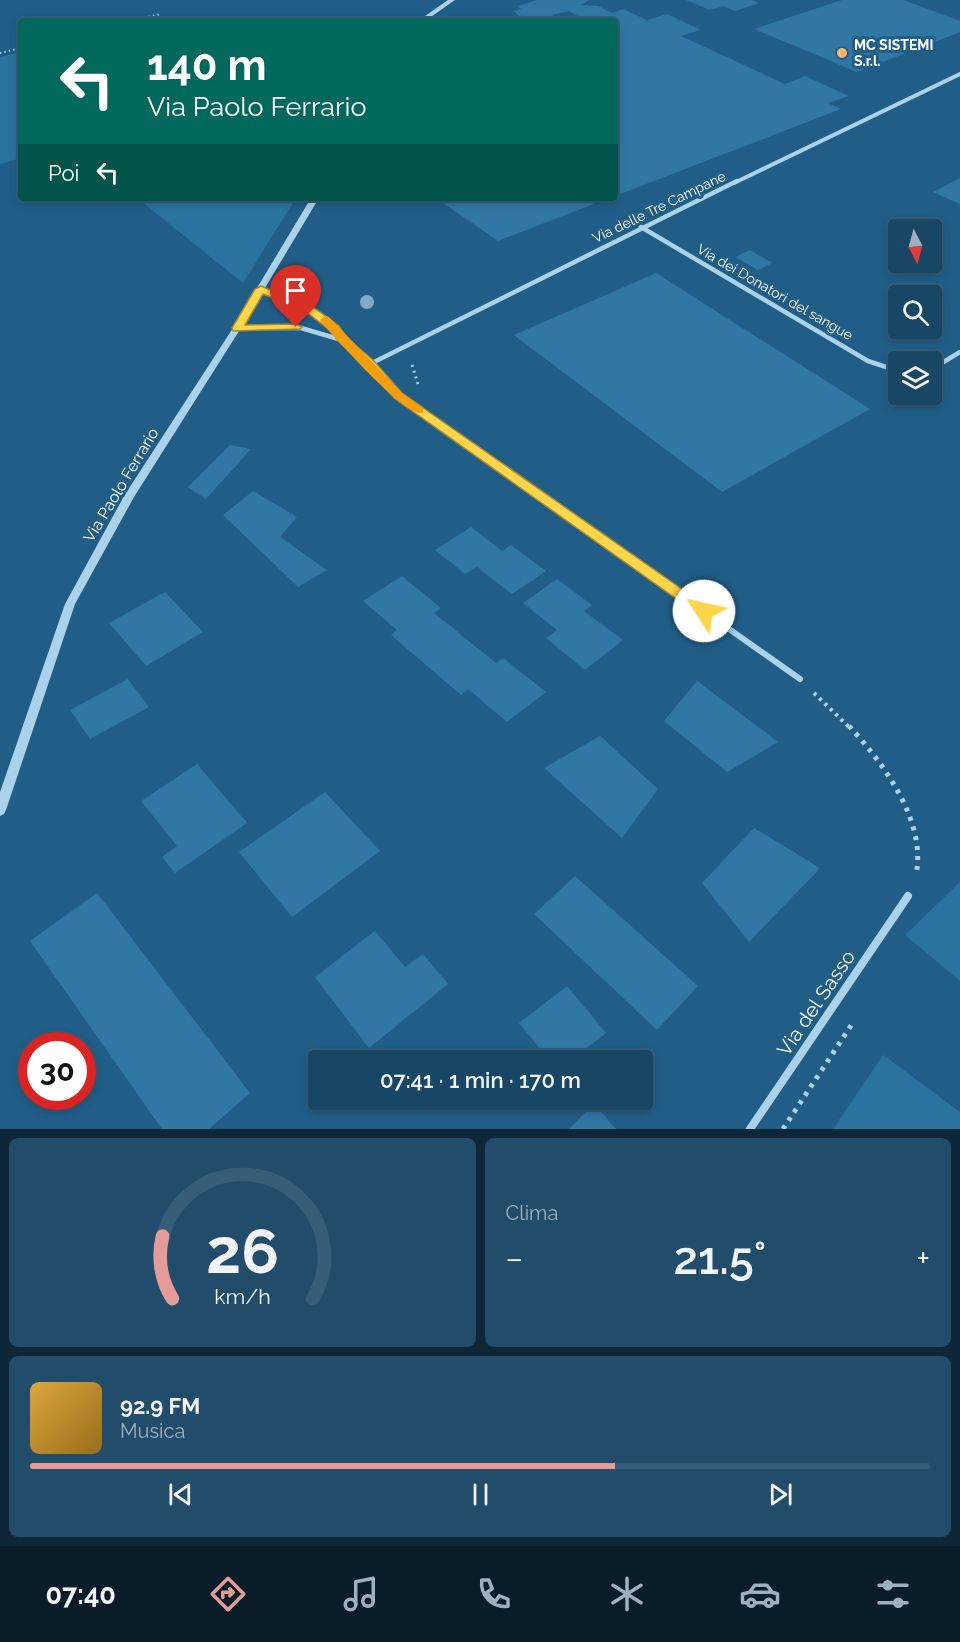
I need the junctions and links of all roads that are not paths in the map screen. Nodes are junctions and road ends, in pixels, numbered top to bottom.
1 (453, 0) edge
2 (426, 18) edge
3 (960, 74) edge
4 (313, 201) edge
5 (641, 227) junction
6 (261, 289) junction
7 (237, 328) junction
8 (342, 340) junction
9 (960, 352) edge
10 (942, 363) edge
11 (370, 364) junction
12 (888, 368) edge
13 (800, 679) road end
14 (0, 810) edge
15 (908, 896) road end
16 (750, 1129) edge

1 - 2 street
3 - 5 street, Via delle Tre Campane
4 - 6 street, Via Paolo Ferrario
5 - 11 street, Via delle Tre Campane
5 - 12 street, Via dei Donatori del sangue
6 - 7 street, Via Paolo Ferrario
6 - 8 street
7 - 8 street
7 - 14 street, Via Paolo Ferrario
8 - 11 street
9 - 10 street
11 - 13 street
15 - 16 street, Via del Sasso

